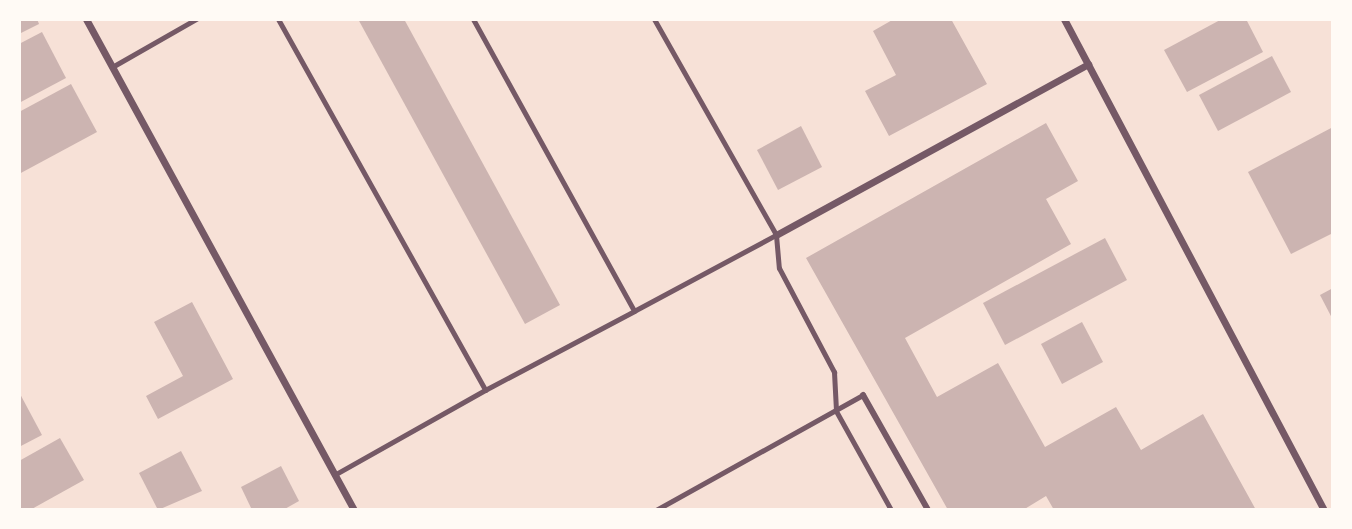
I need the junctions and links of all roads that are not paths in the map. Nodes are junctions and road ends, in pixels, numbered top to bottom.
1 (86, 19) edge
2 (196, 19) edge
3 (278, 19) edge
4 (473, 19) edge
5 (654, 19) edge
6 (1064, 19) edge
7 (1088, 64) junction
8 (112, 67) junction
9 (776, 235) junction
10 (634, 311) junction
11 (485, 390) junction
12 (863, 395) joint
13 (835, 411) junction
14 (334, 474) junction
15 (354, 510) edge
16 (656, 510) edge
17 (891, 510) edge
18 (928, 510) edge
19 (1324, 510) edge

1 - 8 street
2 - 8 lane
3 - 11 lane
4 - 10 lane
5 - 9 lane
6 - 7 street
7 - 9 street
7 - 19 street
8 - 14 street
9 - 10 lane
9 - 13 lane
10 - 11 lane
11 - 14 lane
12 - 13 lane
12 - 18 street
13 - 16 lane
13 - 17 lane
14 - 15 street

